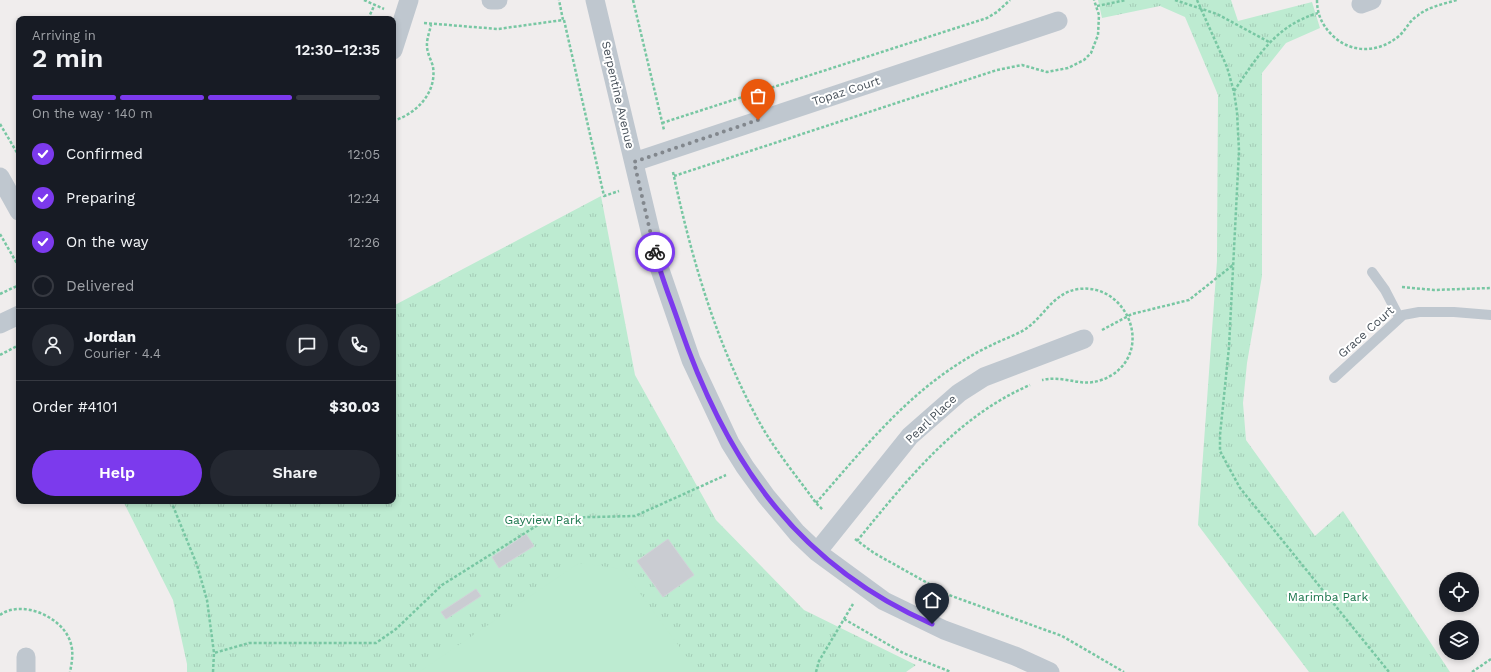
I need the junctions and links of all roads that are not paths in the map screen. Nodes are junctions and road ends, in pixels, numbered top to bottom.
1 (491, 0) edge
2 (498, 0) edge
3 (595, 0) edge
4 (406, 8) edge
5 (1058, 21) dead end
6 (396, 40) edge
7 (634, 162) junction
8 (0, 177) edge
9 (16, 206) edge
10 (1372, 272) dead end
11 (1491, 315) edge
12 (16, 316) edge
13 (1399, 317) junction
14 (0, 324) edge
15 (1084, 339) road end
16 (1334, 378) dead end
17 (817, 552) junction
18 (1050, 672) edge

1 - 2 street
3 - 7 street, Serpentine Avenue
4 - 6 street
5 - 7 street, Topaz Court
7 - 17 street, Serpentine Avenue
8 - 9 street
10 - 13 lane
11 - 13 lane, Grace Court
12 - 14 street
13 - 16 lane, Grace Court
15 - 17 street, Pearl Place
17 - 18 street, Serpentine Avenue

